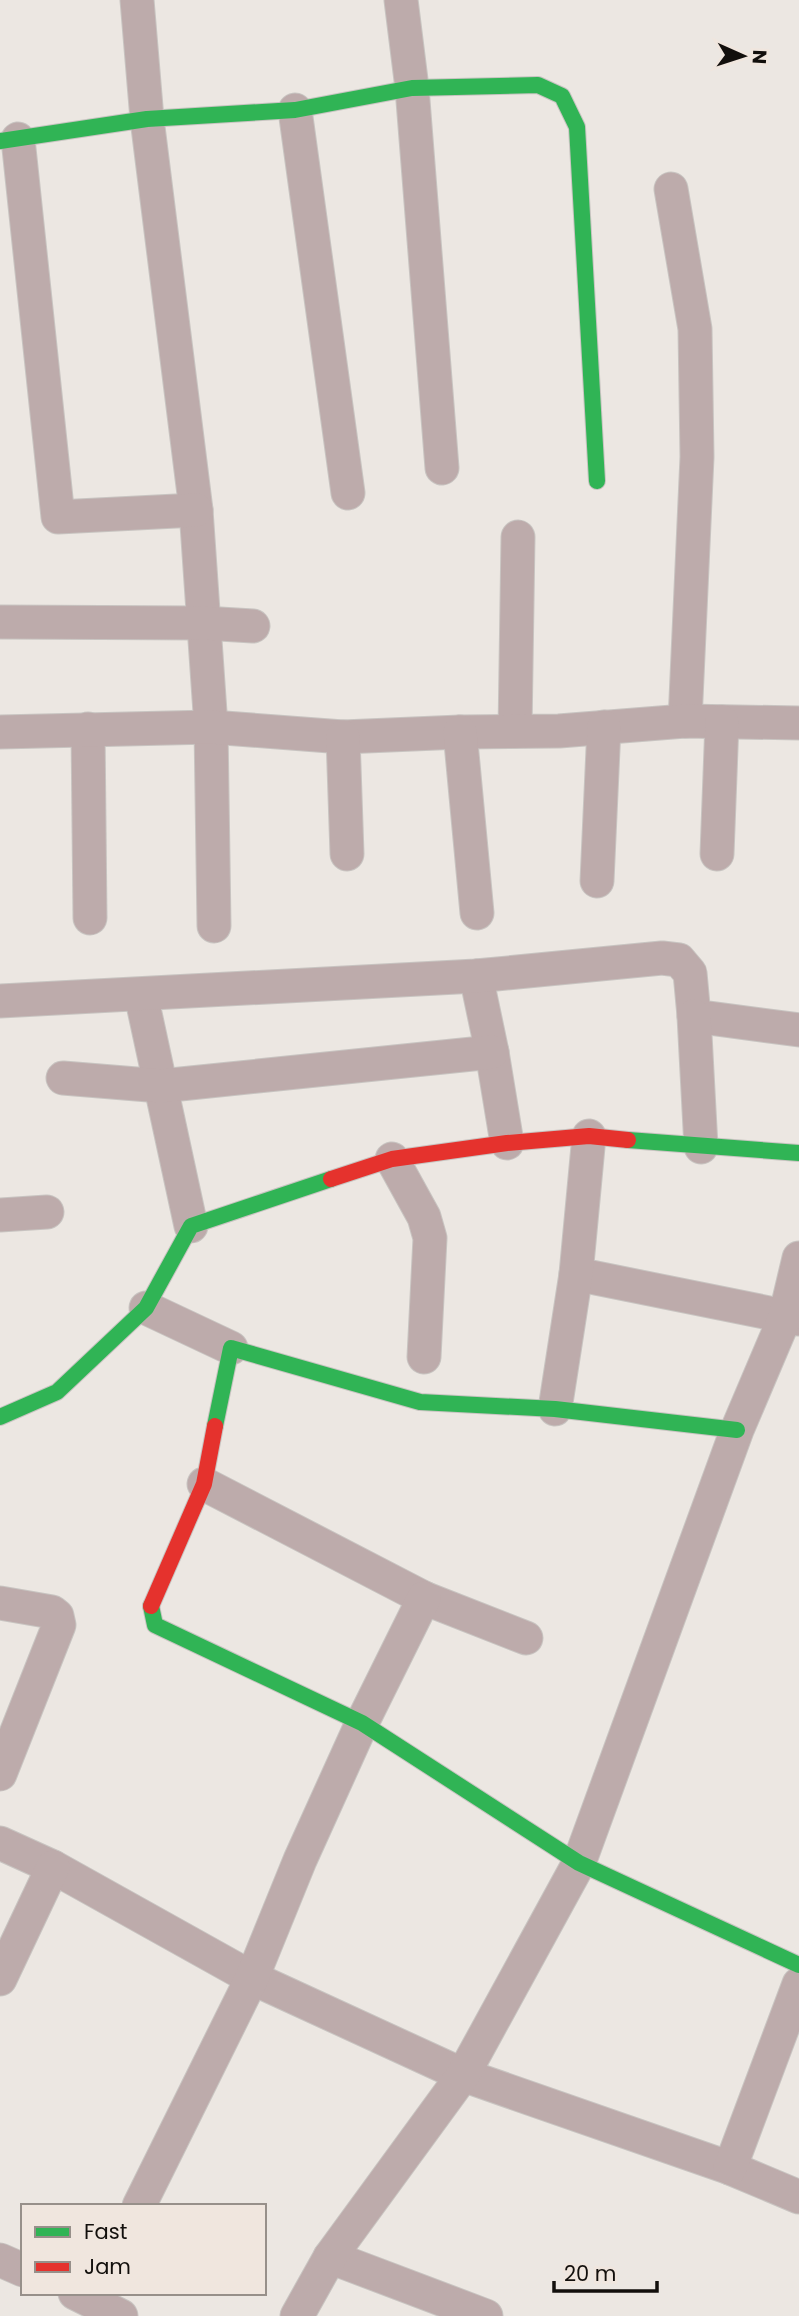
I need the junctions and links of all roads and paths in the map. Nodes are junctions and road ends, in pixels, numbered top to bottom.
1 (137, 0) edge
2 (401, 0) edge
3 (412, 88) junction
4 (295, 110) junction
5 (147, 119) junction
6 (9, 140) edge
7 (671, 189) dead end
8 (442, 468) dead end
9 (597, 481) dead end
10 (348, 493) dead end
11 (196, 510) junction
12 (518, 537) dead end
13 (0, 622) edge
14 (203, 623) junction
15 (253, 626) dead end
16 (685, 721) junction
17 (722, 722) junction
18 (799, 723) edge
19 (211, 727) junction
20 (604, 727) junction
21 (88, 729) junction
22 (515, 731) junction
23 (0, 732) edge
24 (460, 732) junction
25 (343, 737) junction
26 (718, 854) dead end
27 (347, 855) dead end
28 (597, 881) dead end
29 (477, 913) dead end
30 (90, 918) dead end
31 (214, 926) dead end
32 (476, 976) junction
33 (141, 995) junction
34 (0, 1002) edge
35 (694, 1016) junction
36 (799, 1030) edge
37 (492, 1052) junction
38 (63, 1078) dead end
39 (161, 1086) junction
40 (589, 1136) junction
41 (507, 1143) junction
42 (701, 1147) junction
43 (799, 1153) edge
44 (392, 1159) junction
45 (47, 1212) dead end
46 (0, 1214) edge
47 (191, 1226) junction
48 (799, 1258) edge
49 (576, 1274) junction
50 (146, 1308) junction
51 (792, 1318) edge
52 (231, 1348) junction
53 (424, 1357) dead end
54 (555, 1409) junction
55 (0, 1417) edge
56 (737, 1430) junction
57 (204, 1484) junction
58 (424, 1598) junction
59 (0, 1602) edge
60 (526, 1637) dead end
61 (362, 1723) junction
62 (0, 1774) edge
63 (0, 1843) edge
64 (579, 1863) junction
65 (53, 1867) junction
66 (799, 1965) edge
67 (251, 1978) junction
68 (0, 1979) edge
69 (799, 1984) edge
70 (463, 2076) junction
71 (730, 2168) junction
72 (799, 2197) edge
73 (140, 2204) edge
74 (330, 2257) junction
75 (0, 2260) edge
76 (21, 2269) edge
77 (87, 2301) edge
78 (121, 2316) edge
79 (297, 2316) edge
80 (486, 2316) edge

1 - 5 street
2 - 3 street
3 - 4 street
3 - 8 street
3 - 9 street
4 - 5 street
4 - 10 street
5 - 6 street
5 - 11 street
6 - 11 street
7 - 16 street
11 - 14 street
12 - 22 street
13 - 14 street
14 - 15 street
14 - 19 street
16 - 17 street
16 - 20 street
17 - 18 street
17 - 26 street
19 - 21 street
19 - 25 street
19 - 31 street
20 - 22 street
20 - 28 street
21 - 23 street
21 - 30 street
22 - 24 street
24 - 25 street
24 - 29 street
25 - 27 street
32 - 33 street
32 - 35 street
32 - 37 street
33 - 34 street
33 - 39 street
35 - 36 street
35 - 42 street
37 - 39 street
37 - 41 street
38 - 39 street
39 - 47 street
40 - 41 street
40 - 42 street
40 - 49 street
41 - 44 street
42 - 43 street
44 - 47 street
44 - 53 street
45 - 46 street
47 - 50 street
48 - 51 street
49 - 51 street
49 - 54 street
50 - 52 street
50 - 55 street
51 - 56 street
52 - 54 street
52 - 57 street
54 - 56 street
56 - 64 street
57 - 58 street
57 - 61 street
58 - 60 street
58 - 61 street
59 - 62 street
61 - 64 street
61 - 67 street
63 - 65 street
64 - 66 street
64 - 70 street
65 - 67 street
65 - 68 street
67 - 70 street
67 - 73 street
69 - 71 street
70 - 71 street
70 - 74 street
71 - 72 street
74 - 79 street
74 - 80 street
75 - 76 street
77 - 78 street

